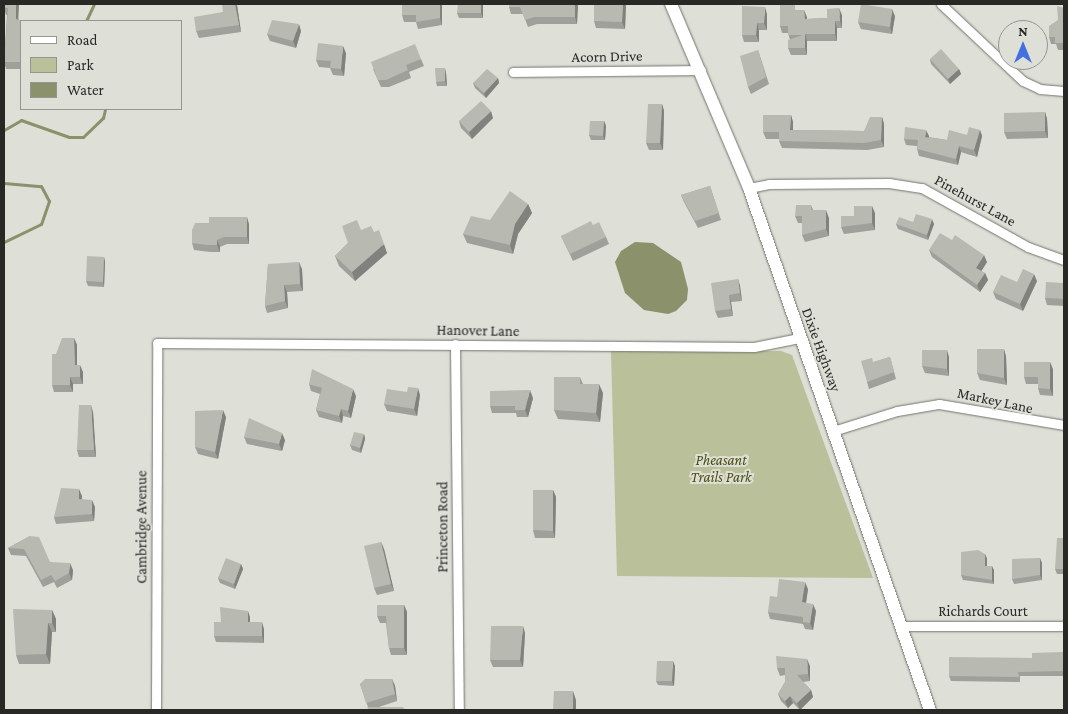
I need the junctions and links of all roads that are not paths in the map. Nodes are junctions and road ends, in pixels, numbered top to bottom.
1 (671, 4) edge
2 (940, 4) edge
3 (701, 70) junction
4 (514, 72) dead end
5 (1064, 91) edge
6 (749, 188) junction
7 (1064, 260) edge
8 (799, 338) junction
9 (157, 343) joint
10 (456, 344) junction
11 (1064, 425) edge
12 (833, 431) junction
13 (901, 626) junction
14 (1064, 626) edge
15 (156, 710) edge
16 (459, 710) edge
17 (930, 710) edge

1 - 3 main road, Dixie Highway
2 - 5 street
3 - 4 street, Acorn Drive
3 - 6 main road, Dixie Highway
6 - 7 street, Pinehurst Lane
6 - 8 main road, Dixie Highway
8 - 10 street, Hanover Lane
8 - 12 main road, Dixie Highway
9 - 10 street, Hanover Lane
9 - 15 street, Cambridge Avenue
10 - 16 street, Princeton Road
11 - 12 street, Markey Lane
12 - 13 main road, Dixie Highway
13 - 14 street, Richards Court
13 - 17 main road, Dixie Highway

